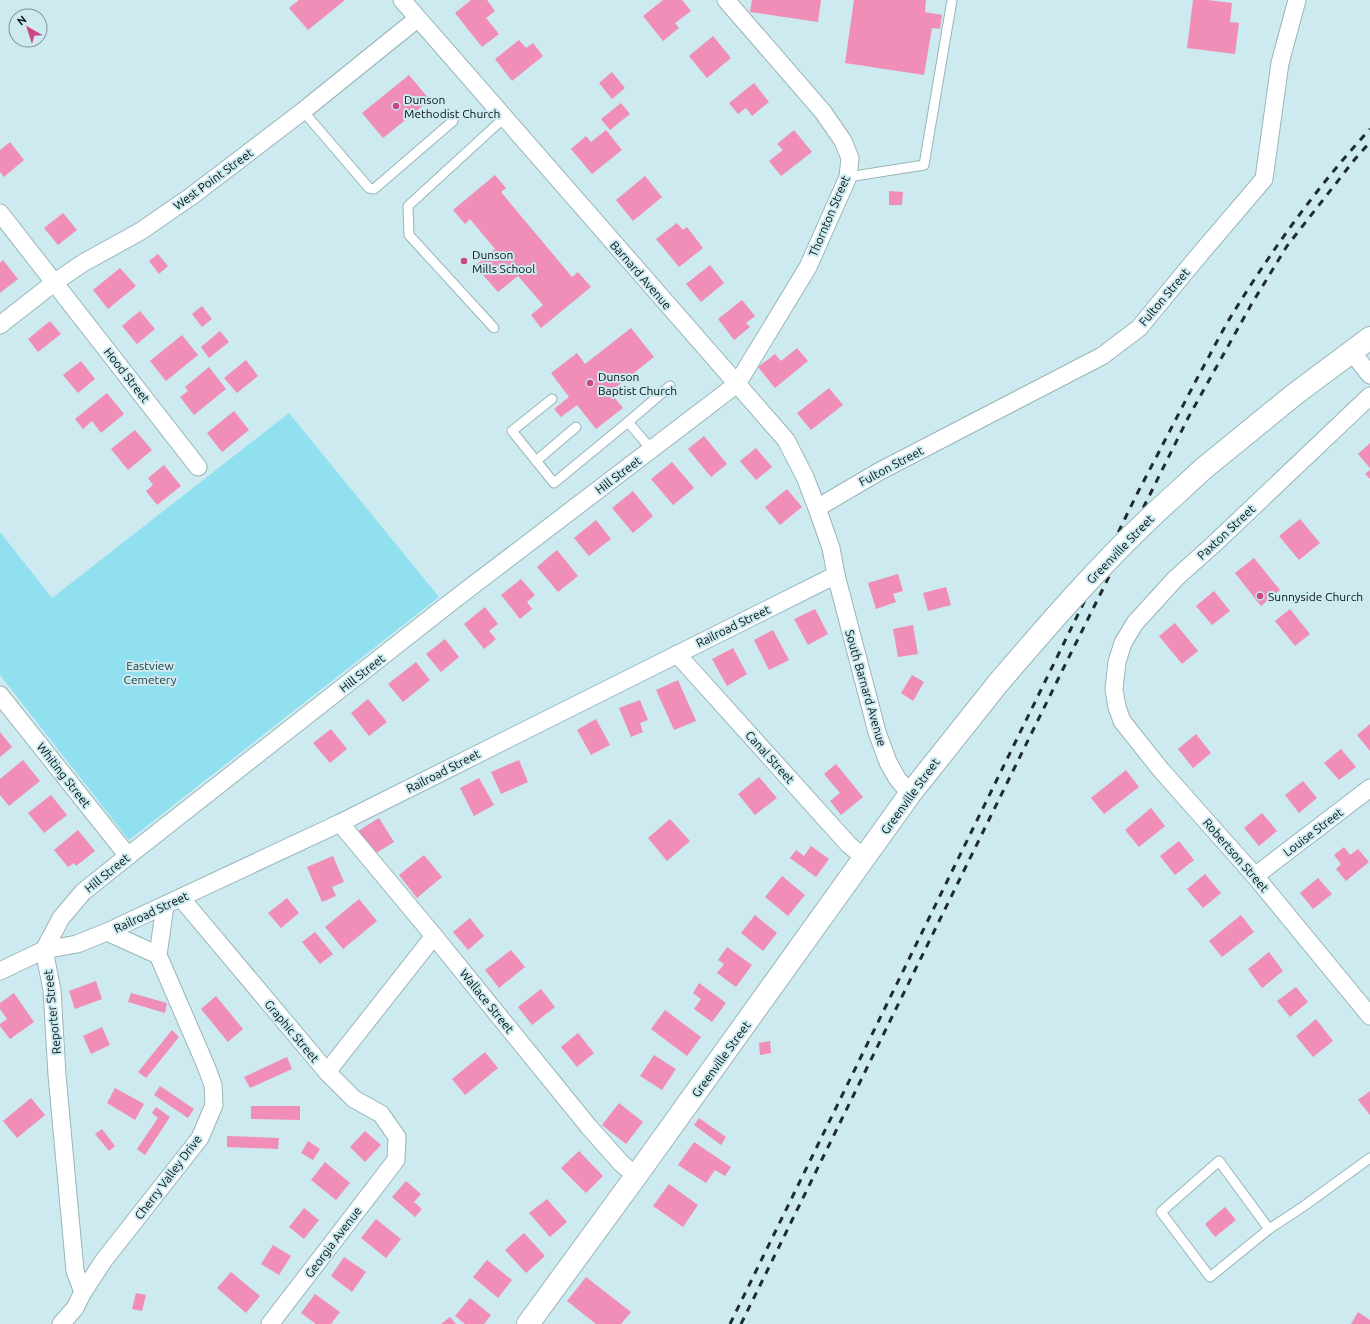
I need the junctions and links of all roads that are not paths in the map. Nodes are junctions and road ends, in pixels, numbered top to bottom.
1 (726, 0) edge
2 (952, 0) edge
3 (1296, 0) edge
4 (407, 2) edge
5 (417, 19) junction
6 (303, 111) junction
7 (504, 118) junction
8 (453, 121) dead end
9 (848, 177) junction
10 (0, 213) edge
11 (55, 282) junction
12 (0, 325) edge
13 (494, 328) dead end
14 (1370, 338) edge
15 (1351, 351) junction
16 (1370, 375) edge
17 (737, 384) junction
18 (670, 386) dead end
19 (1370, 396) edge
20 (552, 399) dead end
21 (628, 422) junction
22 (576, 427) dead end
23 (651, 449) junction
24 (536, 461) junction
25 (198, 467) dead end
26 (817, 508) junction
27 (836, 575) junction
28 (677, 654) junction
29 (1114, 689) joint
30 (0, 695) edge
31 (1370, 788) edge
32 (910, 794) junction
33 (340, 823) junction
34 (128, 856) junction
35 (865, 858) junction
36 (1255, 876) junction
37 (182, 898) junction
38 (165, 906) junction
39 (107, 932) junction
40 (434, 936) junction
41 (44, 950) junction
42 (158, 955) junction
43 (0, 971) edge
44 (1370, 1016) edge
45 (327, 1072) junction
46 (1370, 1158) edge
47 (396, 1160) joint
48 (636, 1176) junction
49 (1268, 1229) junction
50 (83, 1292) junction
51 (61, 1324) edge
52 (270, 1324) edge
53 (528, 1324) edge

1 - 9 street, Thornton Street
2 - 9 lane
3 - 26 street, Fulton Street
4 - 5 street, Barnard Avenue
5 - 6 street, West Point Street
5 - 7 street, Barnard Avenue
6 - 8 lane
6 - 11 street, West Point Street
7 - 13 lane
7 - 17 street, Barnard Avenue
9 - 17 street, Thornton Street
10 - 11 street, Hood Street
11 - 12 street, West Point Street
11 - 25 street, Hood Street
14 - 15 street, Greenville Street
15 - 16 street
15 - 32 street, Greenville Street, bridge
17 - 23 street, Hill Street
17 - 26 street, Barnard Avenue
18 - 21 lane
19 - 29 street, Paxton Street
20 - 24 lane
21 - 23 lane
21 - 24 lane
22 - 24 lane
23 - 34 street, Hill Street
26 - 27 street, Barnard Avenue
27 - 28 street, Railroad Street
27 - 32 street, South Barnard Avenue
28 - 33 street, Railroad Street
28 - 35 street, Canal Street
29 - 36 street, Robertson Street
30 - 34 street, Whiting Street
31 - 36 street, Louise Street
32 - 35 street, Greenville Street
33 - 37 street, Railroad Street
33 - 40 street, Wallace Street
34 - 41 street, Hill Street
35 - 48 street, Greenville Street
36 - 44 street, Robertson Street
37 - 38 street, Railroad Street
37 - 45 street, Graphic Street
38 - 39 street, Railroad Street
38 - 42 street
39 - 41 street, Railroad Street
39 - 42 street
40 - 45 street
40 - 48 street, Wallace Street
41 - 43 street
41 - 50 street, Reporter Street
42 - 50 street, Cherry Valley Drive
45 - 47 street, Graphic Street
46 - 49 lane
47 - 52 street, Georgia Avenue
48 - 53 street, Greenville Street
49 - 49 lane
50 - 51 street, Cherry Valley Drive

